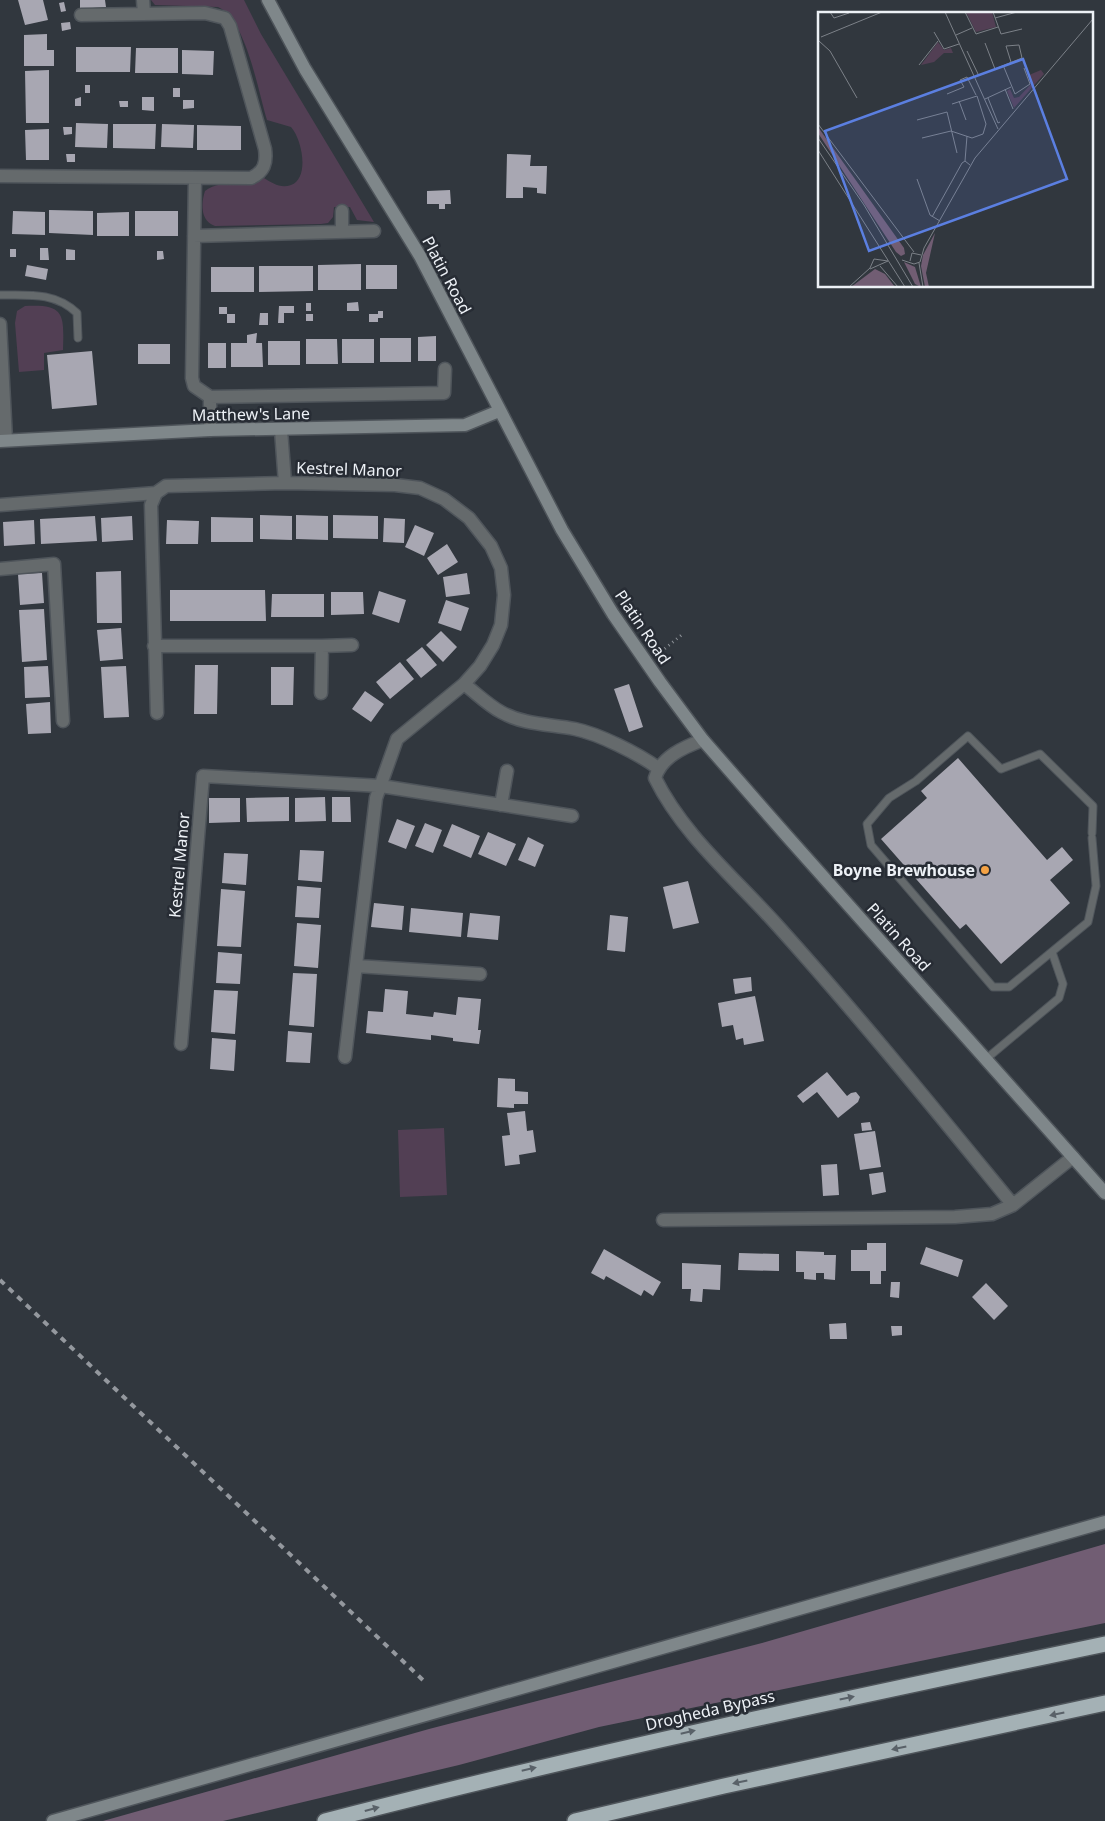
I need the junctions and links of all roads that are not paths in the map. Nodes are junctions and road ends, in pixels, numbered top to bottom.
1 (143, 0) edge
2 (268, 0) edge
3 (144, 14) junction
4 (81, 15) dead end
5 (0, 176) edge
6 (195, 178) junction
7 (342, 211) dead end
8 (342, 231) junction
9 (374, 231) dead end
10 (194, 236) junction
11 (0, 296) edge
12 (0, 324) edge
13 (78, 338) dead end
14 (446, 369) dead end
15 (210, 397) junction
16 (2, 410) edge
17 (499, 411) junction
18 (210, 430) junction
19 (281, 430) junction
20 (3, 441) edge
21 (285, 483) junction
22 (156, 493) junction
23 (0, 505) edge
24 (0, 568) edge
25 (352, 645) dead end
26 (154, 646) junction
27 (322, 646) junction
28 (464, 684) junction
29 (320, 693) dead end
30 (157, 712) dead end
31 (63, 721) dead end
32 (703, 740) junction
33 (658, 768) junction
34 (507, 771) dead end
35 (381, 786) junction
36 (501, 805) junction
37 (572, 816) dead end
38 (1052, 952) junction
39 (356, 966) junction
40 (480, 974) dead end
41 (181, 1044) dead end
42 (346, 1057) dead end
43 (986, 1059) junction
44 (1073, 1157) junction
45 (1105, 1193) edge
46 (1013, 1206) junction
47 (663, 1220) dead end
48 (1105, 1522) edge
49 (1105, 1644) edge
50 (1105, 1703) edge
51 (53, 1821) edge
52 (325, 1821) edge
53 (575, 1821) edge

1 - 3 street
2 - 17 street, Platin Road
3 - 4 street
3 - 6 street
5 - 6 street
6 - 10 street
7 - 8 street
8 - 9 street
8 - 10 street
10 - 15 street
11 - 13 lane
12 - 16 street
14 - 15 street
15 - 18 street
16 - 20 street
17 - 19 street, Matthew's Lane
17 - 32 street, Platin Road
18 - 19 street, Matthew's Lane
18 - 20 street, Matthew's Lane
19 - 21 street, Kestrel Manor
21 - 22 street, Kestrel Manor
21 - 28 street, Kestrel Manor
22 - 23 street, Kestrel Manor
22 - 26 street
24 - 31 street
25 - 27 street
26 - 27 street
26 - 30 street
27 - 29 street
28 - 33 street
28 - 35 street, Kestrel Manor
32 - 33 street
32 - 43 street, Platin Road
33 - 46 street
34 - 36 street
35 - 36 street, Kestrel Manor
35 - 39 street, Kestrel Manor
35 - 41 street, Kestrel Manor
36 - 37 street, Kestrel Manor
38 - 38 lane
38 - 43 lane
39 - 40 street
39 - 42 street, Kestrel Manor
43 - 44 street, Platin Road
44 - 45 street, Platin Road
44 - 46 street
46 - 47 street
48 - 51 street
52 -> 49 highway, Drogheda Bypass
50 -> 53 highway

